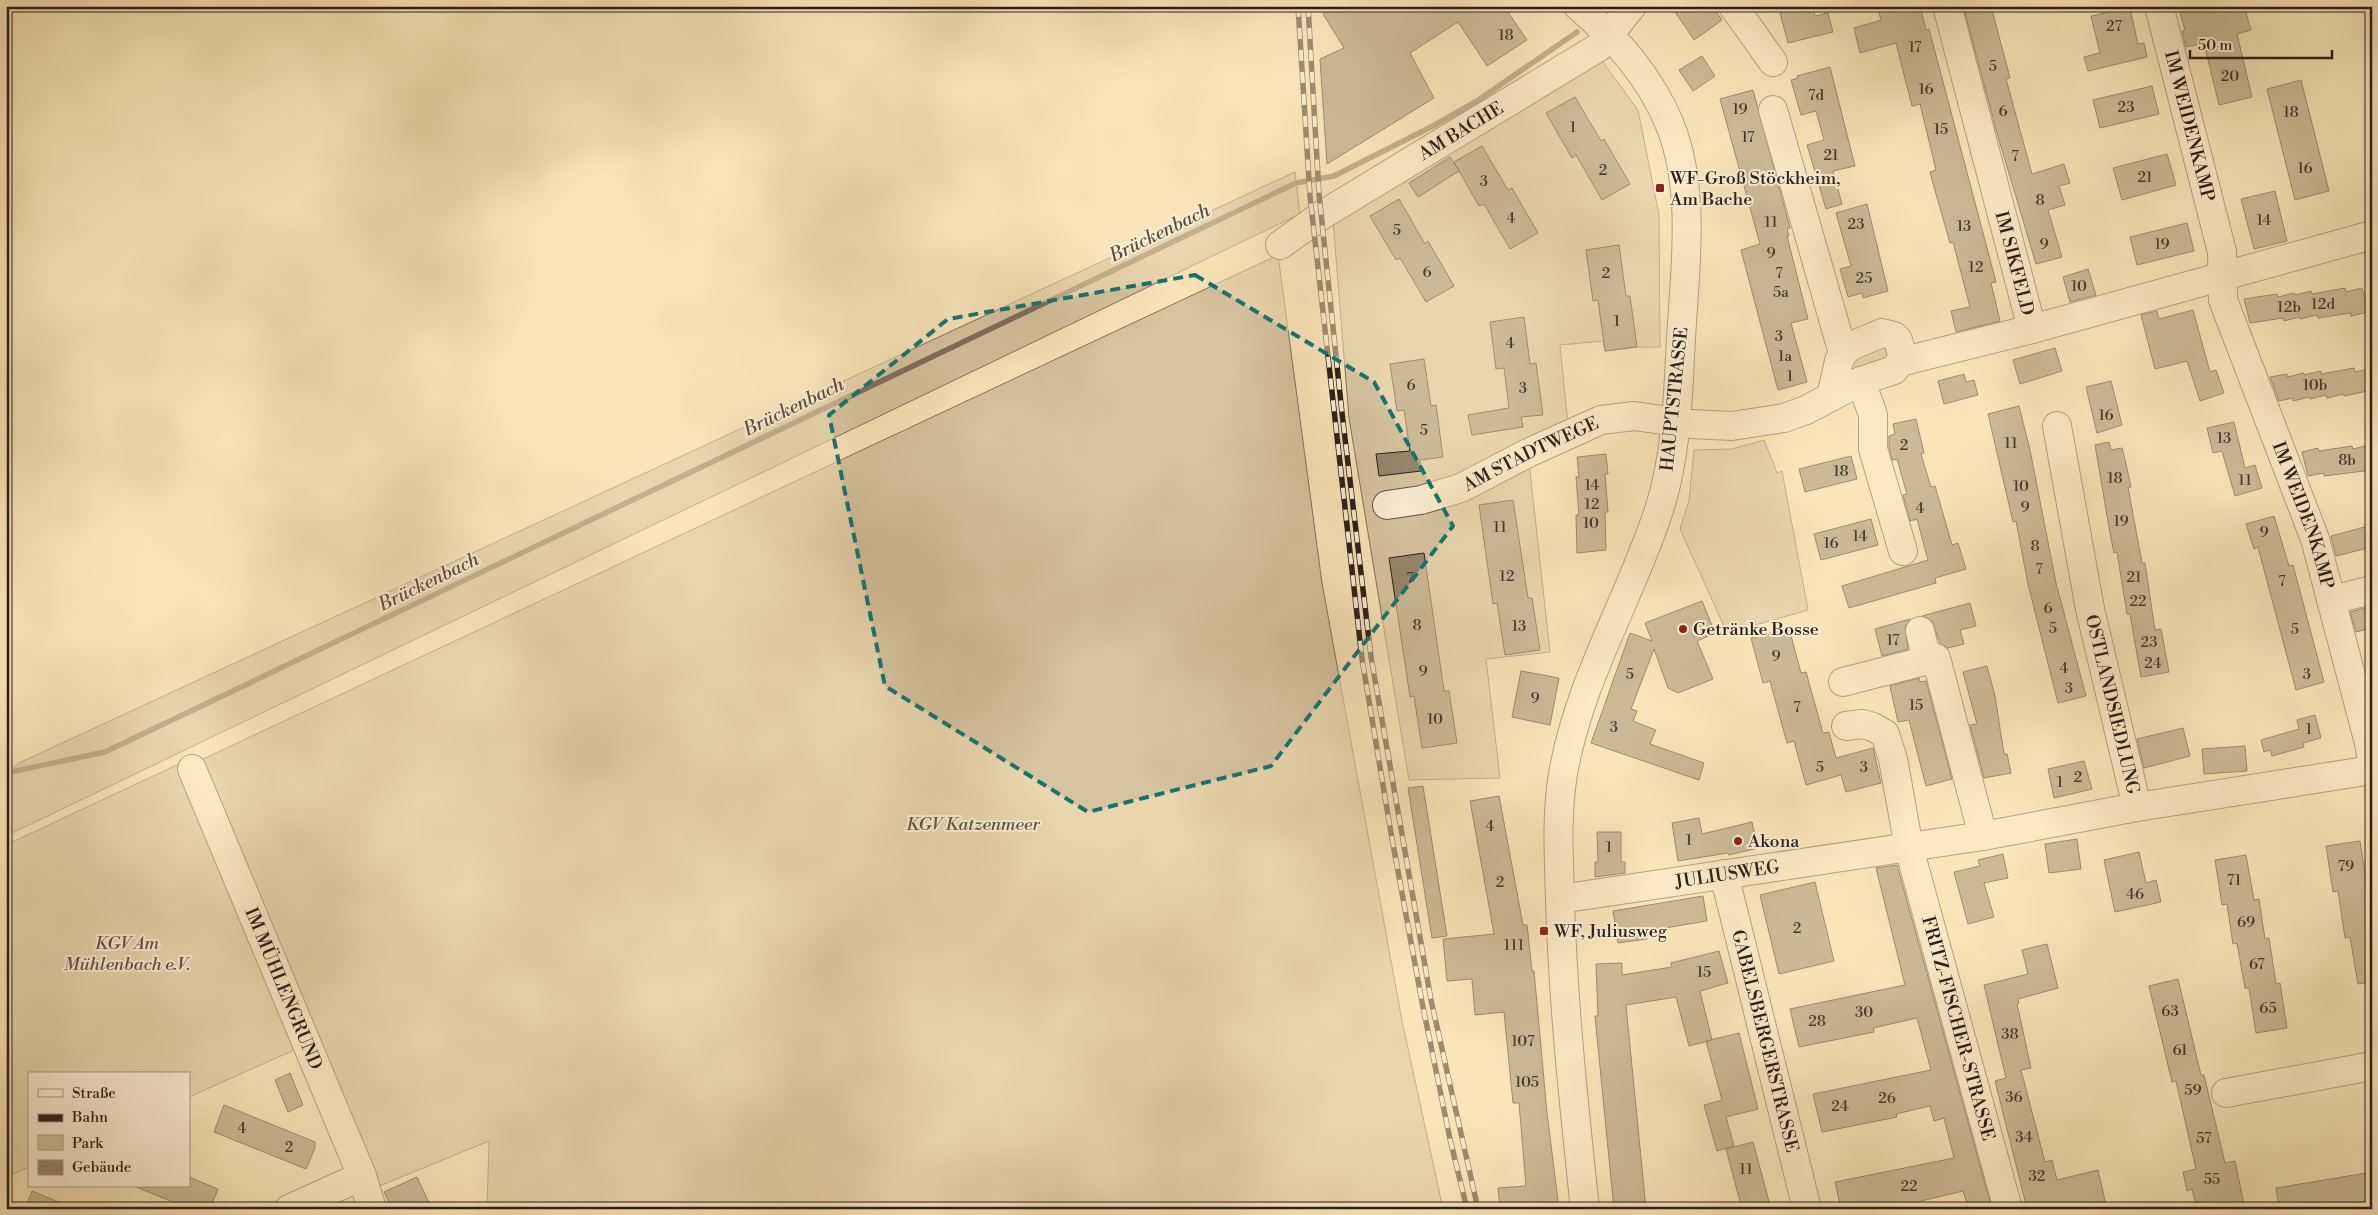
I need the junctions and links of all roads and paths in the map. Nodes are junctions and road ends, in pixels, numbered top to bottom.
1 (1578, 6) edge
2 (1632, 6) edge
3 (1733, 6) edge
4 (1948, 6) edge
5 (2159, 6) edge
6 (1610, 34) junction
7 (1772, 62) dead end
8 (1773, 110) dead end
9 (2372, 236) edge
10 (1280, 245) dead end
11 (2223, 276) junction
12 (2032, 329) junction
13 (1843, 353) junction
14 (1900, 362) junction
15 (1861, 381) junction
16 (1831, 396) junction
17 (1676, 422) junction
18 (2057, 426) dead end
19 (1387, 505) dead end
20 (1903, 552) dead end
21 (2372, 590) edge
22 (2331, 600) junction
23 (1920, 631) dead end
24 (1927, 660) junction
25 (1843, 682) dead end
26 (1846, 726) dead end
27 (2372, 761) edge
28 (192, 769) dead end
29 (2372, 770) edge
30 (2137, 807) junction
31 (1983, 836) junction
32 (1909, 848) junction
33 (1724, 874) junction
34 (1560, 899) junction
35 (2372, 1066) edge
36 (2226, 1093) dead end
37 (362, 1176) junction
38 (289, 1209) edge
39 (372, 1209) edge
40 (1585, 1209) edge
41 (1807, 1209) edge
42 (2008, 1209) edge

1 - 6 street, HAUPTSTRASSE
2 - 6 street, AM BACHE
3 - 7 street
4 - 12 street, IM SIKFELD
5 - 11 street, IM WEIDENKAMP
6 - 10 street, AM BACHE
6 - 17 street, HAUPTSTRASSE
8 - 13 street
9 - 11 street
11 - 12 street, IM SIKFELD
11 - 22 street, IM WEIDENKAMP
12 - 14 street, AM STADTWEGE
13 - 14 street
13 - 16 street
14 - 15 street, AM STADTWEGE
15 - 16 street, AM STADTWEGE
15 - 20 street
16 - 17 street, AM STADTWEGE
17 - 19 street, AM STADTWEGE
17 - 34 street, HAUPTSTRASSE
18 - 30 street, OSTLANDSIEDLUNG
21 - 22 street
22 - 27 street, IM WEIDENKAMP
23 - 24 street
24 - 25 street
24 - 31 street
26 - 32 street, FRITZ-FISCHER-STRASSE
28 - 37 street, IM MÜHLENGRUND
29 - 30 street, OSTLANDSIEDLUNG
30 - 31 street, JULIUSWEG
31 - 32 street, JULIUSWEG
32 - 33 street, JULIUSWEG
32 - 42 street, FRITZ-FISCHER-STRASSE
33 - 34 street, JULIUSWEG
33 - 41 street, GABELSBERGERSTRASSE
34 - 40 street, HAUPTSTRASSE
35 - 36 street
37 - 38 street
37 - 39 street, IM MÜHLENGRUND

